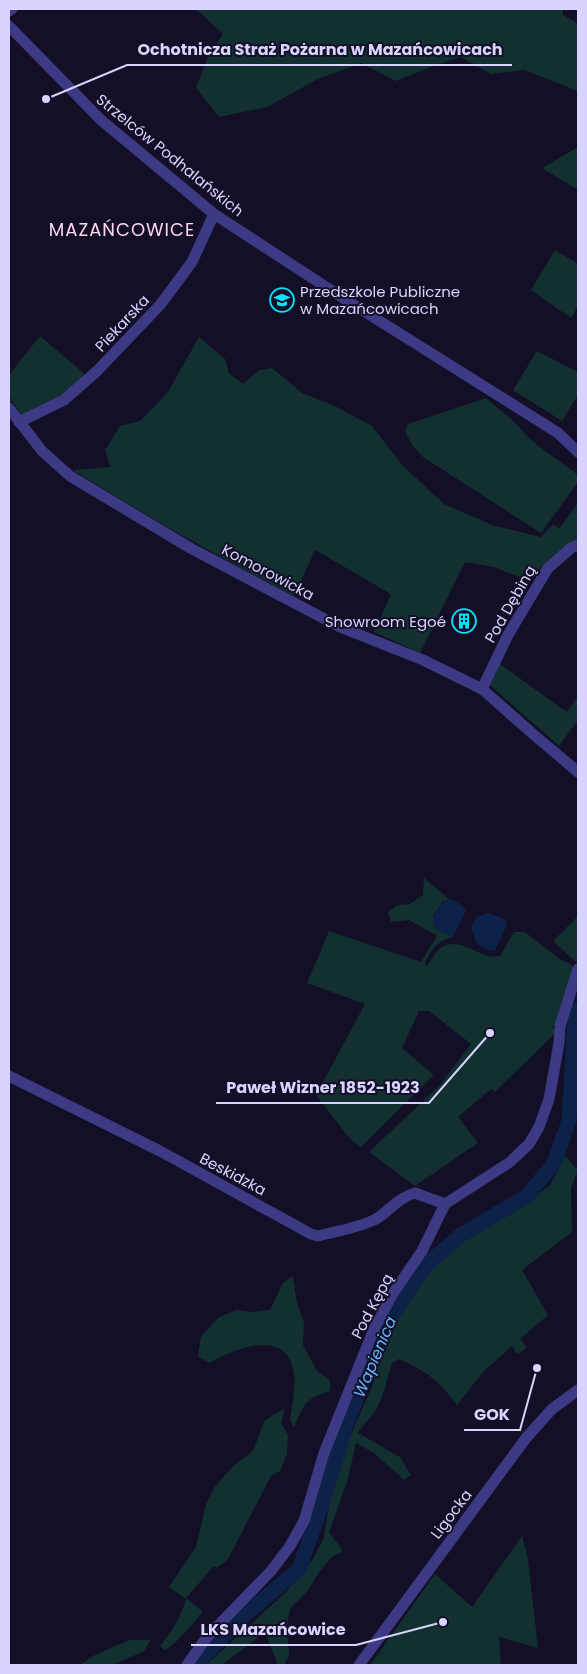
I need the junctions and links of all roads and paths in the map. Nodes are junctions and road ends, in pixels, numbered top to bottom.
1 (12, 9) edge
2 (9, 12) edge
3 (9, 26) edge
4 (214, 214) junction
5 (9, 408) edge
6 (19, 422) junction
7 (578, 452) edge
8 (578, 545) edge
9 (482, 689) junction
10 (578, 772) edge
11 (578, 969) edge
12 (9, 1076) edge
13 (445, 1204) junction
14 (578, 1390) edge
15 (187, 1665) edge
16 (359, 1665) edge

1 - 2 street
3 - 4 street, Strzelców Podhalańskich
4 - 6 street, Piekarska
4 - 7 street, Strzelców Podhalańskich
5 - 6 street, Komorowicka
6 - 9 street, Komorowicka
8 - 9 street, Pod Dębiną
9 - 10 street, Komorowicka
11 - 13 street
12 - 13 street, Beskidzka
13 - 15 street, Pod Kępą
14 - 16 street, Ligocka

